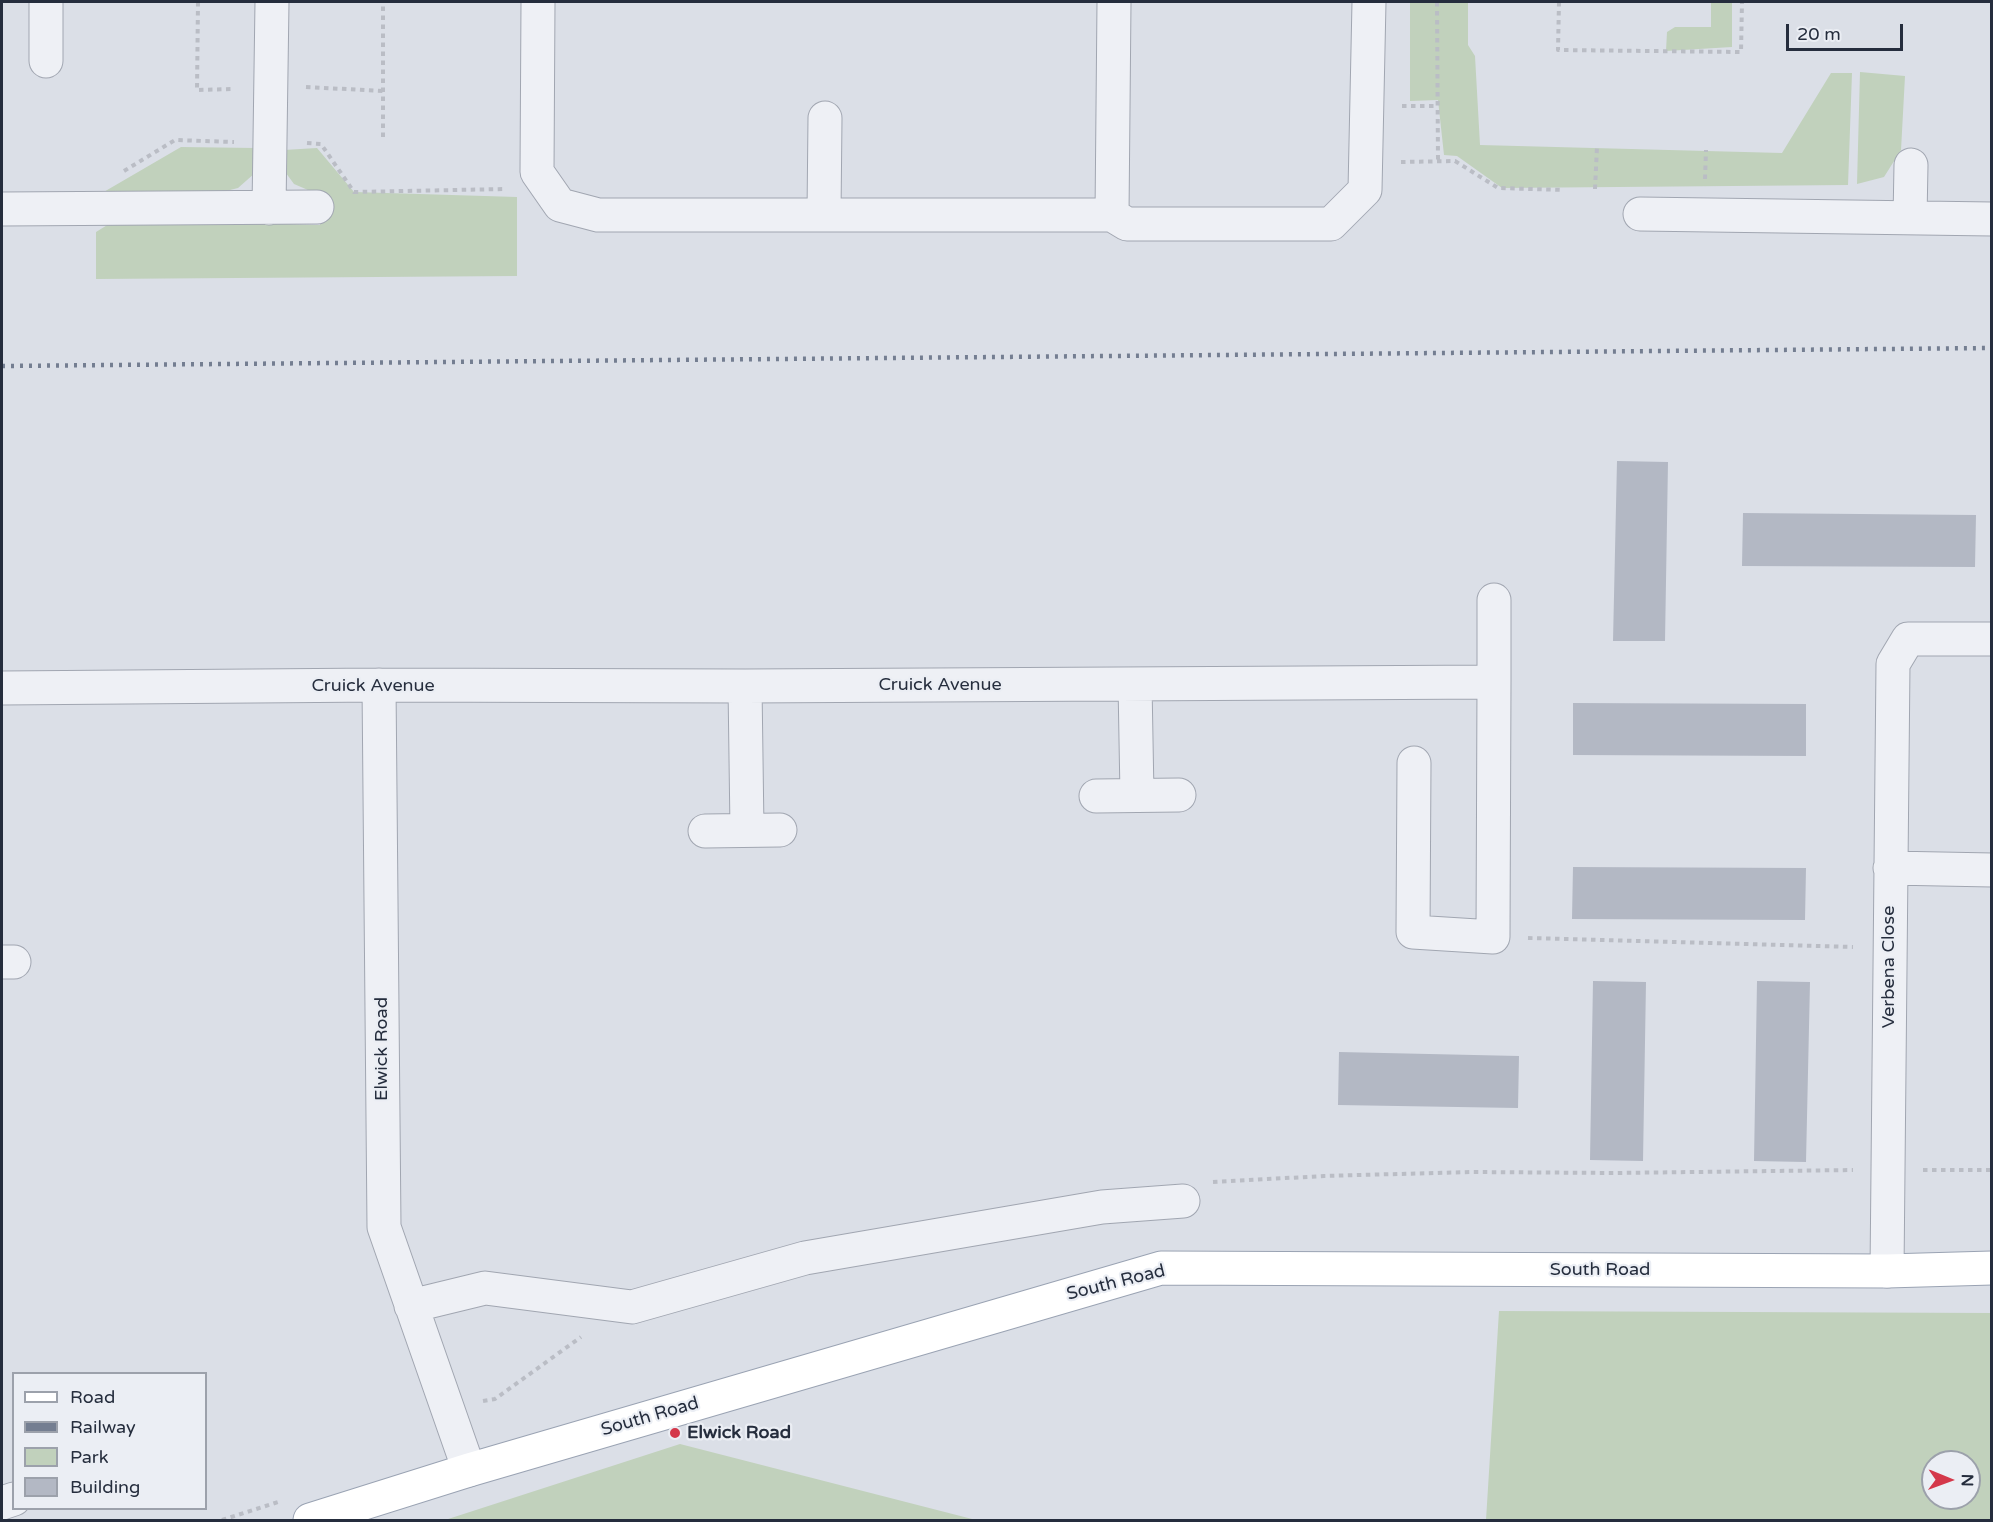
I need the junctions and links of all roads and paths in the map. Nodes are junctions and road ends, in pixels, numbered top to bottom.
1 (46, 2) edge
2 (198, 2) edge
3 (272, 2) edge
4 (383, 2) edge
5 (538, 2) edge
6 (1114, 2) edge
7 (1369, 2) edge
8 (1437, 2) edge
9 (1559, 2) edge
10 (1742, 2) edge
11 (46, 61) dead end
12 (296, 87) dead end
13 (245, 88) dead end
14 (383, 91) junction
15 (825, 118) dead end
16 (383, 137) dead end
17 (1597, 147) dead end
18 (1706, 150) dead end
19 (1438, 162) junction
20 (1396, 163) dead end
21 (1911, 165) dead end
22 (1705, 187) dead end
23 (1595, 189) dead end
24 (1564, 190) dead end
25 (317, 207) dead end
26 (269, 208) junction
27 (2, 209) edge
28 (824, 214) junction
29 (1640, 214) dead end
30 (1112, 215) junction
31 (1910, 218) junction
32 (1992, 219) edge
33 (1494, 600) dead end
34 (1992, 639) edge
35 (1494, 682) junction
36 (1135, 684) junction
37 (379, 685) junction
38 (745, 686) junction
39 (2, 688) edge
40 (1414, 763) dead end
41 (1137, 795) junction
42 (1179, 795) dead end
43 (1096, 796) dead end
44 (747, 830) junction
45 (780, 830) dead end
46 (705, 831) dead end
47 (1890, 868) junction
48 (1992, 870) edge
49 (1493, 937) junction
50 (1890, 948) junction
51 (1887, 1170) junction
52 (1992, 1170) edge
53 (1183, 1201) joint
54 (1992, 1269) edge
55 (1887, 1271) junction
56 (411, 1306) junction
57 (469, 1470) junction
58 (310, 1521) edge

1 - 11 street
2 - 13 path
3 - 26 street
4 - 14 path
5 - 28 street
6 - 30 street
7 - 30 street
8 - 19 path
9 - 10 path
12 - 14 path
14 - 16 path
15 - 28 street
17 - 23 path
18 - 22 path
19 - 20 path
19 - 24 path
21 - 31 street
25 - 26 street
26 - 27 street
28 - 30 street
29 - 31 street
31 - 32 street
33 - 35 street
34 - 47 street, Verbena Close
35 - 36 street, Cruick Avenue
35 - 49 street
36 - 38 street, Cruick Avenue
36 - 41 street
37 - 38 street, Cruick Avenue
37 - 39 street, Cruick Avenue
37 - 56 street, Elwick Road
38 - 44 street
40 - 49 street
41 - 42 street
41 - 43 street
44 - 45 street
44 - 46 street
47 - 48 street
47 - 50 street, Verbena Close
49 - 50 path
50 - 51 street, Verbena Close
51 - 52 path
51 - 53 path
51 - 55 street, Verbena Close
53 - 56 street
54 - 55 main road, South Road
55 - 57 main road, South Road
56 - 57 street, Elwick Road
57 - 58 main road, South Road

